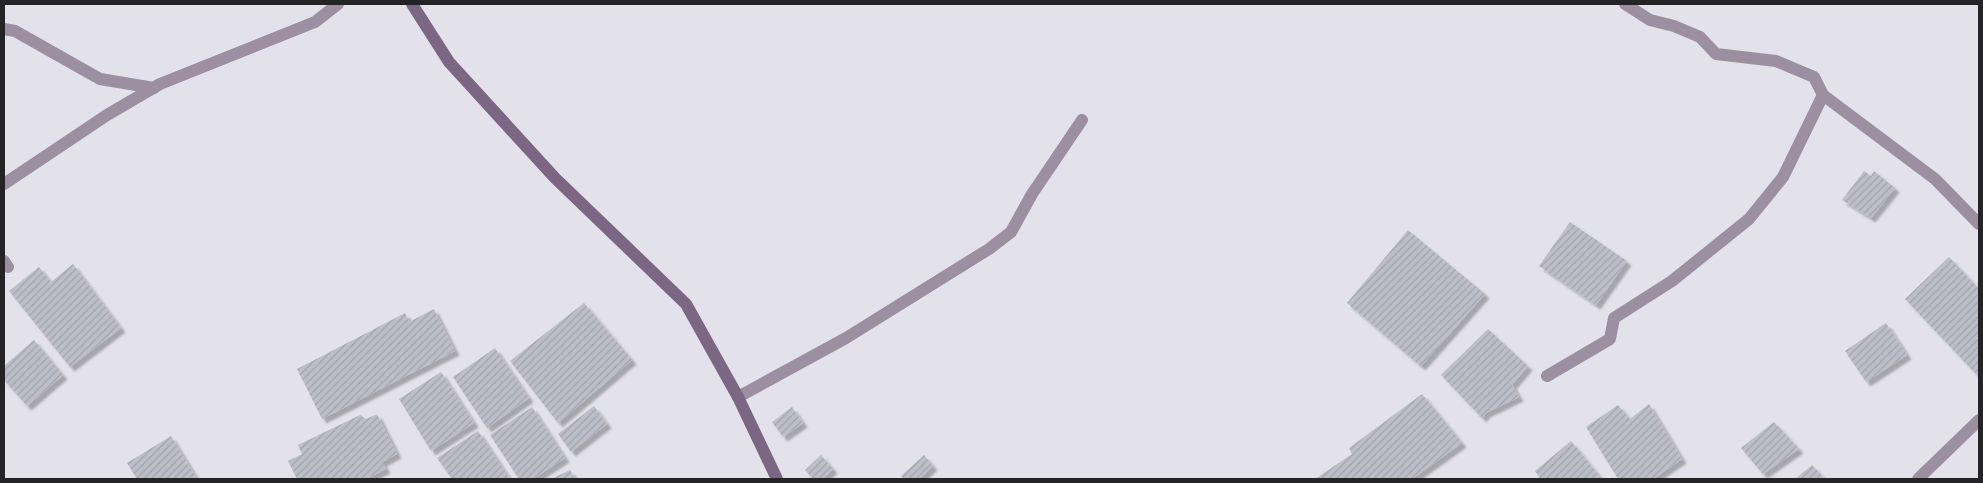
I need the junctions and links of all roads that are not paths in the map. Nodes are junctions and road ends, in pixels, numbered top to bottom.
1 (336, 4) edge
2 (412, 4) edge
3 (1625, 4) edge
4 (4, 30) edge
5 (154, 88) junction
6 (1823, 95) junction
7 (1082, 120) dead end
8 (4, 184) edge
9 (1979, 224) edge
10 (1547, 376) dead end
11 (738, 397) junction
12 (1979, 420) edge
13 (777, 479) edge
14 (1918, 479) edge

1 - 5 street
2 - 11 street
3 - 6 street
4 - 5 street
5 - 8 street
6 - 9 street
6 - 10 street
7 - 11 street
11 - 13 street
12 - 14 street

